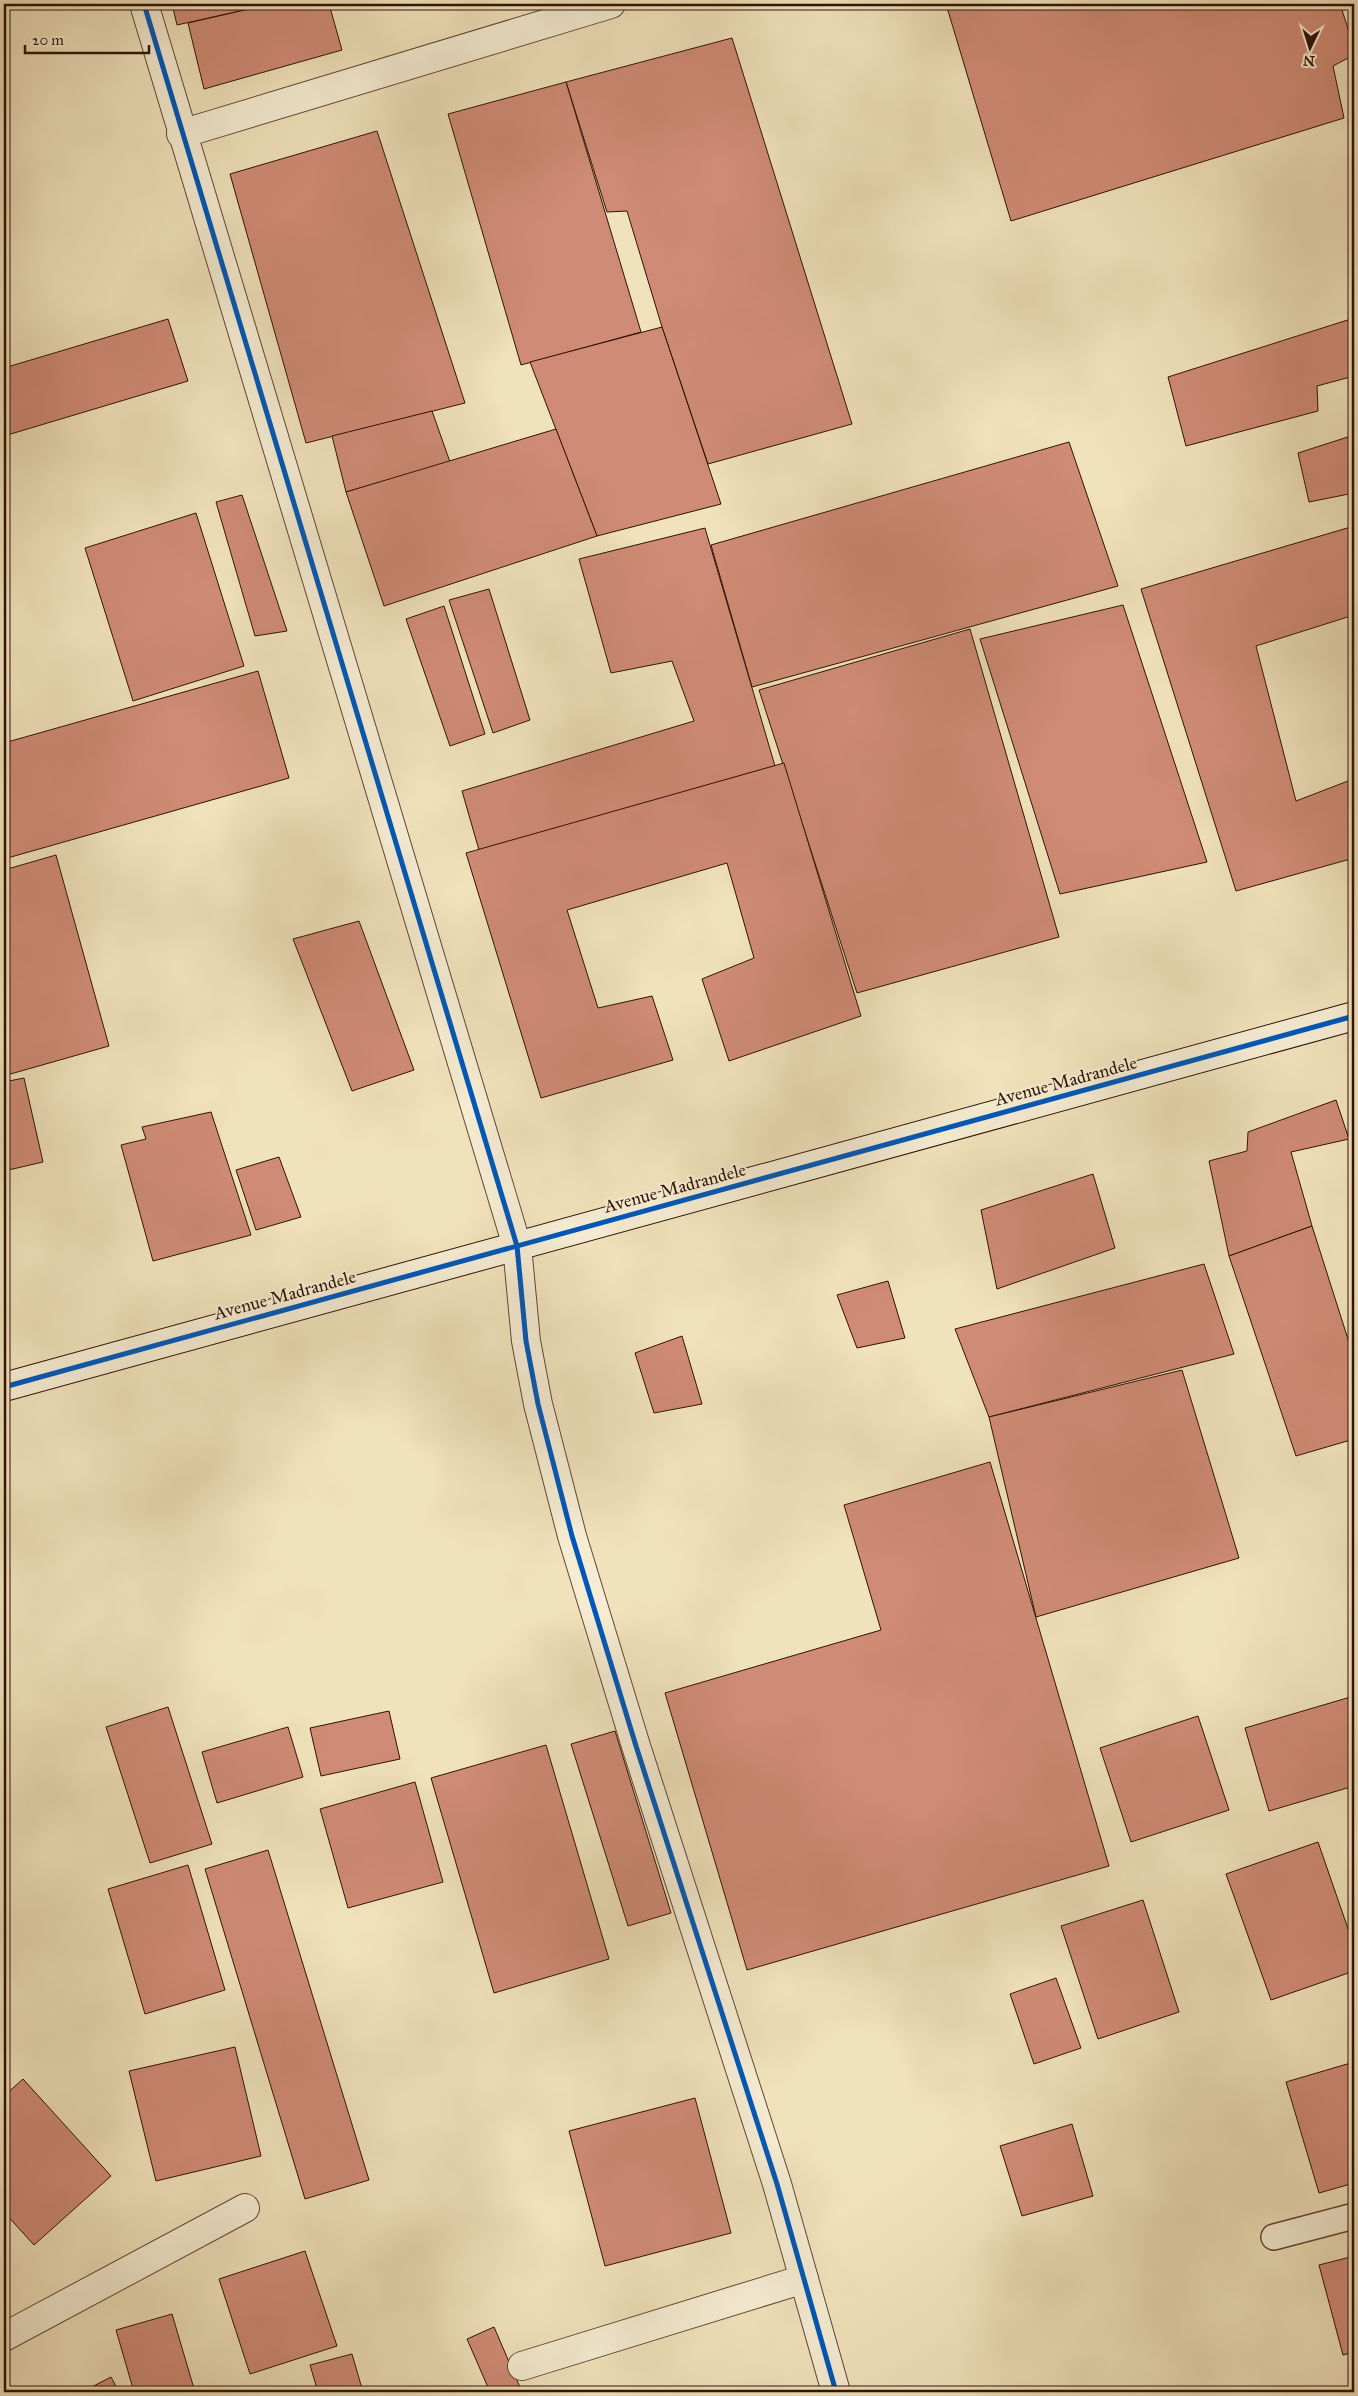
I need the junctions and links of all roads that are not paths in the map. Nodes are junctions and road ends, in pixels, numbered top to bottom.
1 (144, 4) edge
2 (611, 4) edge
3 (181, 134) junction
4 (1354, 1016) edge
5 (517, 1246) junction
6 (4, 1387) edge
7 (245, 2208) dead end
8 (1354, 2216) edge
9 (1274, 2237) dead end
10 (804, 2279) junction
11 (4, 2337) edge
12 (522, 2366) dead end
13 (836, 2392) edge

1 - 3 street
2 - 3 street
3 - 5 street
4 - 5 street, Avenue Madrandele
5 - 6 street, Avenue Madrandele
5 - 10 street
7 - 11 street
8 - 9 lane
10 - 12 street
10 - 13 street

